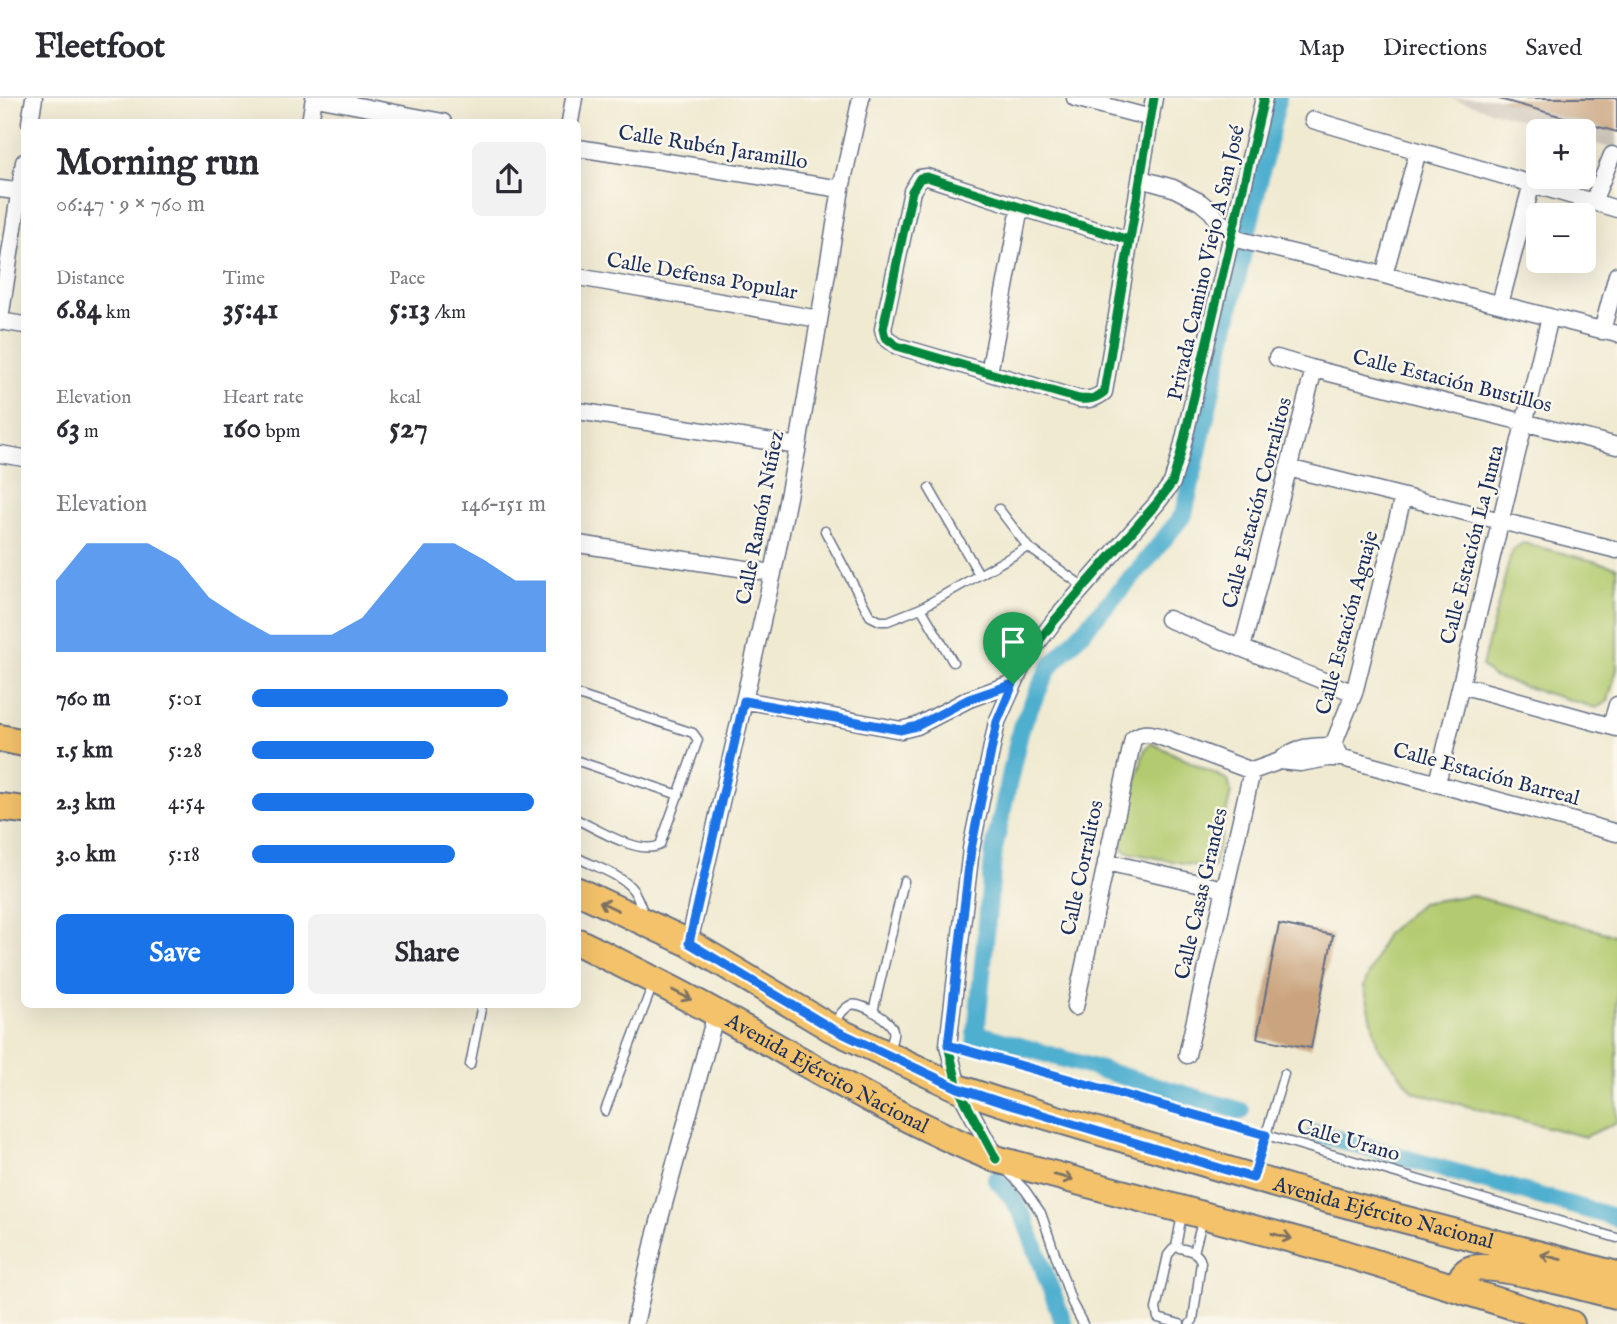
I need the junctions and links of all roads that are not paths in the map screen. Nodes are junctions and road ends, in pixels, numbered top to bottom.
1 (34, 98) edge
2 (315, 98) edge
3 (574, 98) edge
4 (861, 98) edge
5 (1075, 98) edge
6 (1154, 98) edge
7 (1264, 98) edge
8 (1151, 118) junction
9 (30, 119) edge
10 (311, 119) edge
11 (427, 119) edge
12 (570, 119) edge
13 (1313, 120) dead end
14 (581, 148) edge
15 (1418, 151) junction
16 (1612, 155) dead end
17 (1141, 179) junction
18 (1526, 181) edge
19 (0, 189) edge
20 (841, 189) junction
21 (1530, 189) edge
22 (1551, 189) edge
23 (21, 192) edge
24 (21, 198) edge
25 (1593, 202) junction
26 (1020, 207) junction
27 (1617, 209) edge
28 (1236, 237) junction
29 (1129, 240) junction
30 (1384, 275) junction
31 (1617, 275) edge
32 (581, 278) edge
33 (1500, 304) junction
34 (1550, 317) junction
35 (819, 319) junction
36 (0, 320) edge
37 (21, 324) edge
38 (1609, 332) edge
39 (1277, 358) dead end
40 (1314, 369) junction
41 (989, 373) junction
42 (581, 411) edge
43 (1525, 422) junction
44 (798, 446) junction
45 (1617, 446) edge
46 (0, 454) edge
47 (21, 458) edge
48 (1289, 468) junction
49 (929, 488) dead end
50 (1404, 497) junction
51 (999, 509) dead end
52 (1501, 521) junction
53 (825, 531) dead end
54 (581, 544) edge
55 (1028, 547) junction
56 (1617, 550) edge
57 (773, 573) junction
58 (979, 574) junction
59 (1084, 587) junction
60 (921, 608) junction
61 (1168, 619) dead end
62 (1242, 648) junction
63 (953, 662) dead end
64 (1013, 684) junction
65 (1461, 685) junction
66 (1354, 693) junction
67 (581, 696) edge
68 (744, 701) junction
69 (1617, 705) edge
70 (1614, 727) edge
71 (0, 738) edge
72 (21, 742) edge
73 (1335, 754) junction
74 (581, 762) edge
75 (1252, 771) junction
76 (1437, 783) junction
77 (679, 795) junction
78 (0, 807) edge
79 (21, 810) edge
80 (0, 820) edge
81 (581, 821) edge
82 (1617, 833) edge
83 (581, 859) edge
84 (1106, 862) junction
85 (904, 881) dead end
86 (1224, 889) junction
87 (581, 892) edge
88 (649, 925) junction
89 (689, 943) junction
90 (581, 944) edge
91 (654, 981) junction
92 (1075, 1007) dead end
93 (481, 1008) edge
94 (873, 1012) junction
95 (716, 1013) junction
96 (831, 1028) junction
97 (948, 1045) junction
98 (887, 1055) junction
99 (1187, 1055) dead end
100 (470, 1065) dead end
101 (1284, 1074) dead end
102 (958, 1088) junction
103 (604, 1111) dead end
104 (1266, 1135) junction
105 (996, 1159) junction
106 (1253, 1178) junction
107 (1193, 1212) junction
108 (1617, 1238) edge
109 (1176, 1247) junction
110 (1194, 1252) junction
111 (1617, 1275) edge
112 (1458, 1288) junction
113 (1617, 1295) edge
114 (635, 1324) edge
115 (1083, 1324) edge
116 (1180, 1324) edge
117 (1190, 1324) edge
118 (1571, 1324) edge

1 - 9 street
2 - 10 street
2 - 11 street
3 - 12 street
4 - 20 street, Calle Ramón Núñez
5 - 8 street
6 - 8 street
7 - 28 street, Privada Camino Viejo A San José
8 - 17 street
13 - 15 street
14 - 20 street, Calle Rubén Jaramillo
15 - 18 street
15 - 30 street
16 - 25 street
17 - 28 street
17 - 29 street
19 - 23 street
20 - 35 street, Calle Ramón Núñez
21 - 33 street
22 - 25 street
24 - 36 street
25 - 27 street
26 - 29 street
26 - 41 street
26 - 41 street
28 - 30 street
28 - 59 street, Privada Camino Viejo A San José
29 - 41 street
30 - 33 street
31 - 38 street
32 - 35 street, Calle Defensa Popular
33 - 34 street
34 - 38 street
34 - 43 street, Calle Estación La Junta
35 - 44 street, Calle Ramón Núñez
36 - 37 street
39 - 40 street, Calle Estación Bustillos
40 - 43 street, Calle Estación Bustillos
40 - 48 street, Calle Estación Corralitos
42 - 44 street
43 - 45 street, Calle Estación Bustillos
43 - 52 street, Calle Estación La Junta
44 - 57 street, Calle Ramón Núñez
46 - 47 street
48 - 50 street
48 - 62 street, Calle Estación Corralitos
49 - 58 lane
50 - 52 street
50 - 66 street, Calle Estación Aguaje
51 - 55 lane
52 - 56 street
52 - 65 street, Calle Estación La Junta
53 - 60 lane
54 - 57 street
55 - 58 lane
55 - 59 lane
57 - 68 street, Calle Ramón Núñez
58 - 60 lane
59 - 64 street
60 - 63 lane
61 - 62 street
62 - 66 street
64 - 68 street
64 - 97 street
65 - 70 street
65 - 76 street, Calle Estación La Junta
66 - 73 street, Calle Estación Aguaje
67 - 77 lane
68 - 89 street, Calle Ramón Núñez
69 - 70 street
71 - 72 main road
73 - 75 street
73 - 76 street, Calle Estación Barreal
74 - 77 lane
75 - 84 street, Calle Corralitos
75 - 86 street, Calle Casas Grandes
76 - 82 street, Calle Estación Barreal
77 - 81 lane
78 - 79 main road
78 - 80 lane
83 - 88 lane
84 - 86 street
84 - 92 street, Calle Corralitos
85 - 94 lane
86 - 99 street, Calle Casas Grandes
88 -> 87 main road, Avenida Ejército Nacional
88 - 89 main road, Avenida Ejército Nacional
89 - 96 main road, Avenida Ejército Nacional
90 - 91 main road, Avenida Ejército Nacional
91 -> 95 main road, Avenida Ejército Nacional
91 - 103 lane
93 - 100 lane
94 - 96 lane
94 - 98 lane
95 - 105 main road, Avenida Ejército Nacional
95 - 114 street
96 - 98 main road, Avenida Ejército Nacional
97 - 102 street
97 - 104 lane, Calle Urano
98 - 102 main road, Avenida Ejército Nacional
101 - 104 lane
102 - 105 street
102 - 106 main road, Avenida Ejército Nacional
104 - 106 lane
104 - 108 lane, Calle Urano
105 -> 107 main road, Avenida Ejército Nacional
105 - 115 lane
111 -> 106 main road, Avenida Ejército Nacional
107 - 109 lane
107 - 110 lane
107 -> 112 main road, Avenida Ejército Nacional
109 - 110 lane
109 - 116 lane
110 - 117 lane
112 - 113 main road
112 - 118 main road, Avenida Ejército Nacional

